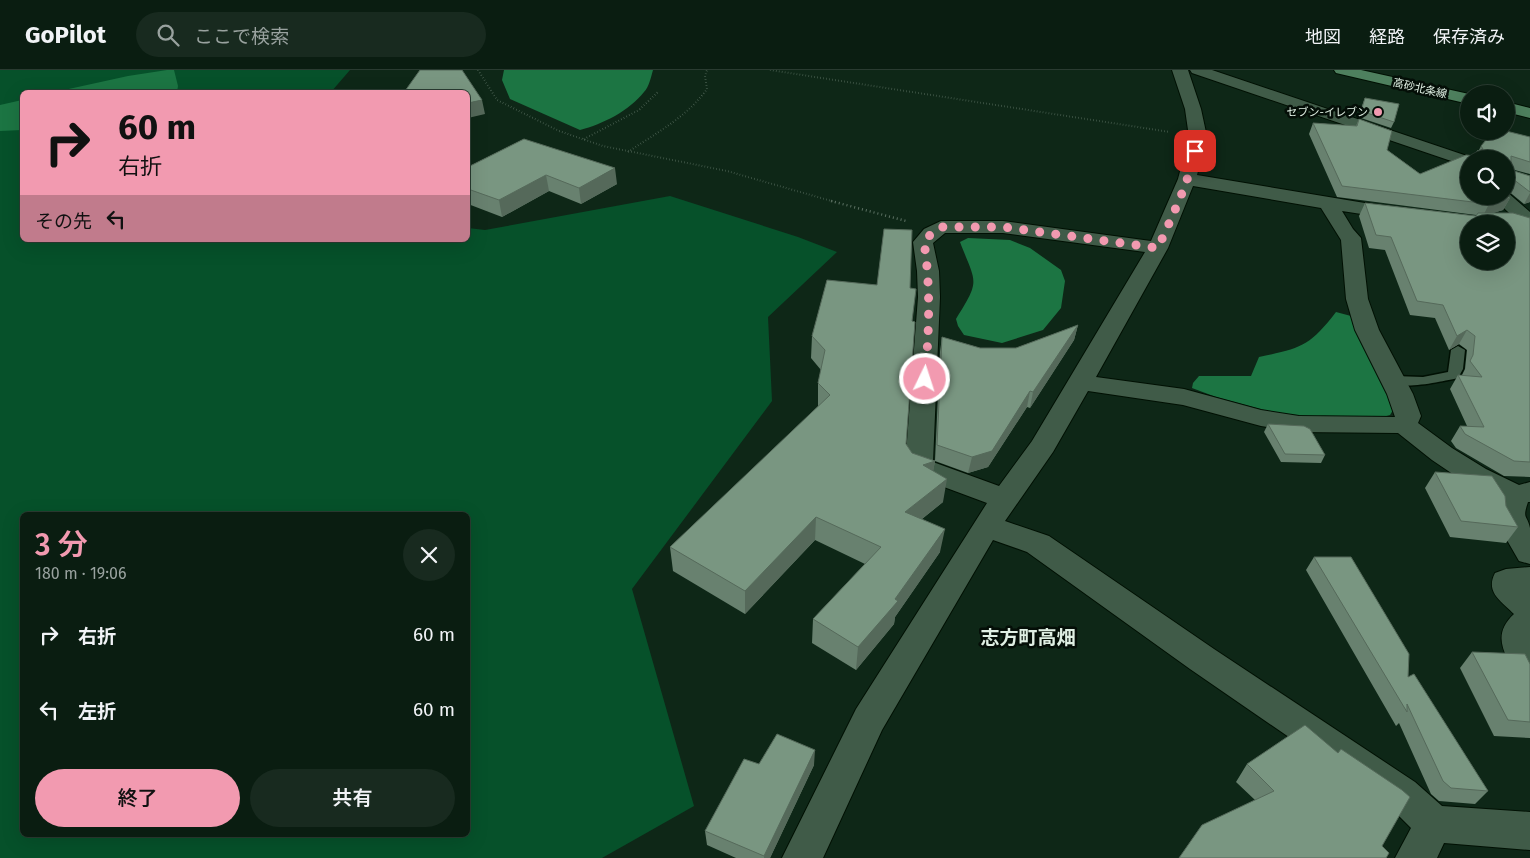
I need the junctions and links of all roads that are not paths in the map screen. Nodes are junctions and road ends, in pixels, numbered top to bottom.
1 (1180, 70) edge
2 (1197, 70) edge
3 (1341, 70) edge
4 (1460, 97) edge
5 (1515, 110) edge
6 (1530, 114) edge
7 (1460, 158) edge
8 (1187, 179) junction
9 (1515, 202) edge
10 (1328, 204) junction
11 (1421, 216) edge
12 (1530, 222) edge
13 (1515, 226) edge
14 (1530, 227) edge
15 (1158, 248) junction
16 (1458, 350) edge
17 (1394, 380) junction
18 (1079, 382) junction
19 (1404, 425) junction
20 (1523, 494) edge
21 (996, 513) junction
22 (1530, 553) edge
23 (1530, 579) edge
24 (1530, 610) edge
25 (1530, 619) edge
26 (1530, 669) edge
27 (1434, 824) junction
28 (1530, 830) edge
29 (802, 858) edge
30 (1415, 858) edge

1 - 8 street
2 - 7 street
3 - 4 main road, 高砂北条線
5 - 6 main road
8 - 10 street
8 - 15 street
9 - 12 street
10 - 11 street
10 - 17 street
13 - 14 street
15 - 18 street
15 - 21 street
16 - 17 lane
17 - 19 street
18 - 19 street
18 - 21 street
19 - 20 street
20 - 22 street
21 - 27 street
21 - 29 street
23 - 24 street
25 - 26 street
27 - 28 street
27 - 30 street

